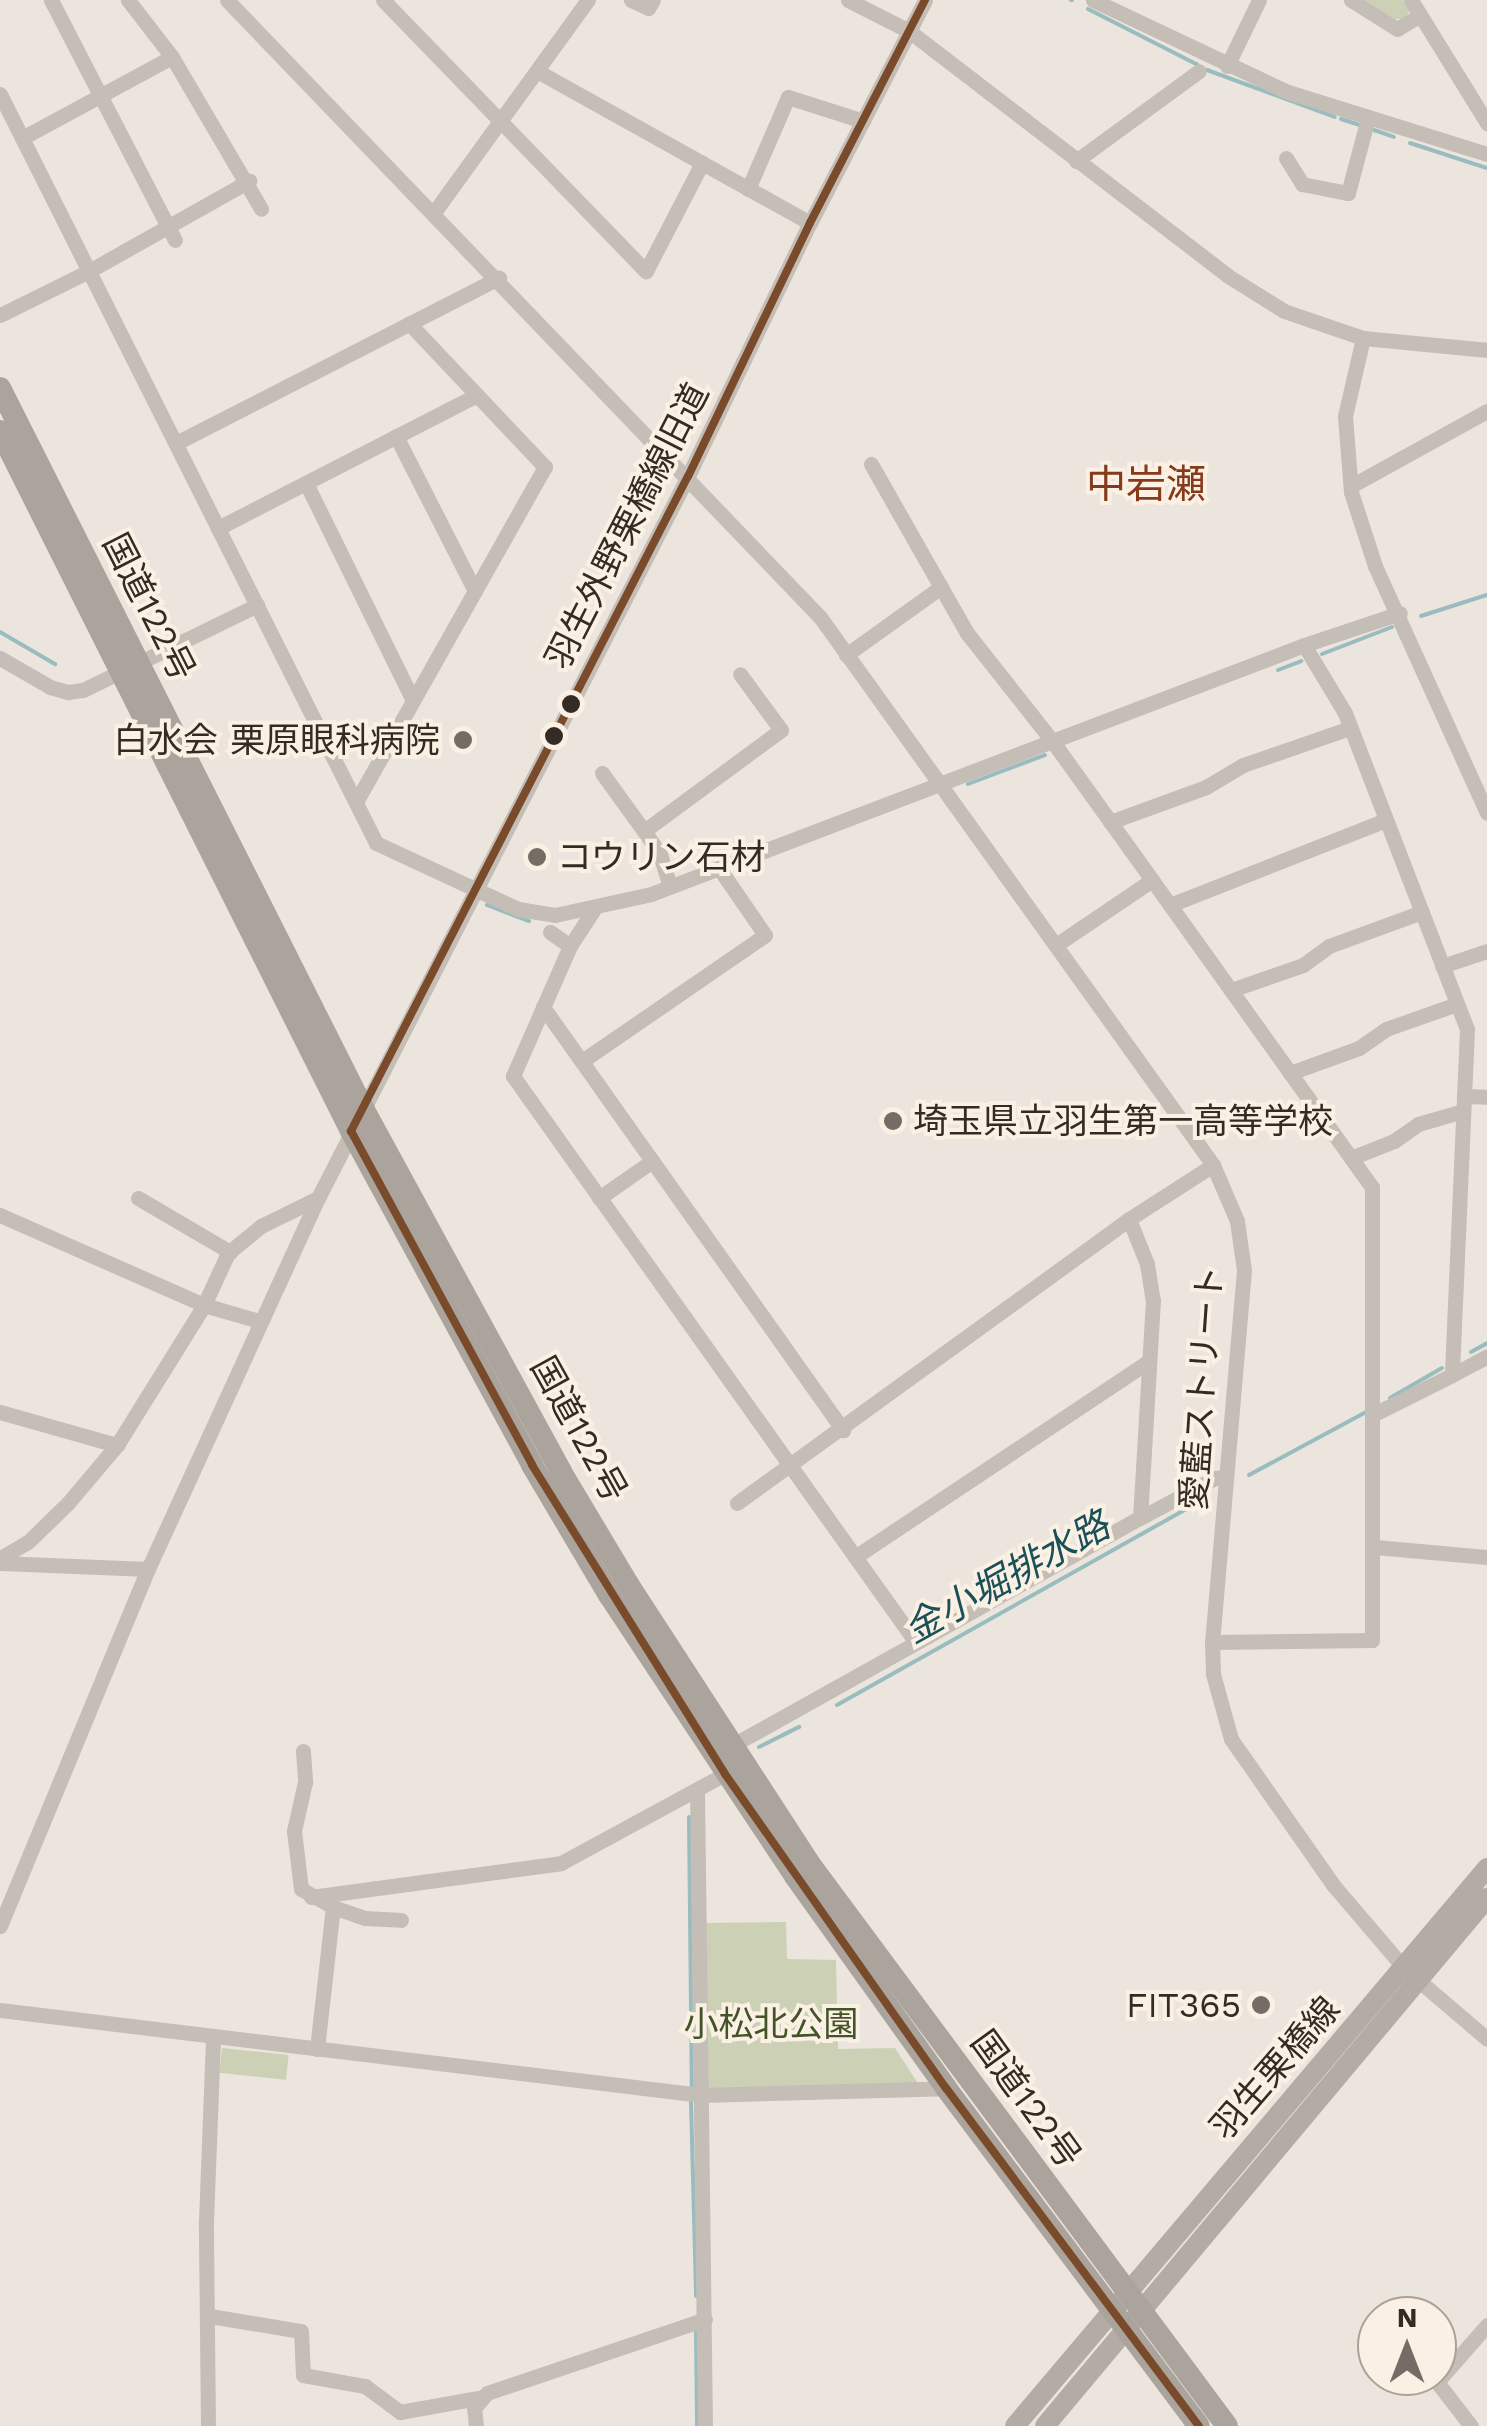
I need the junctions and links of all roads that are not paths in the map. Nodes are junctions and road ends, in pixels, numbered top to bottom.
1 (51, 0) edge
2 (128, 0) edge
3 (228, 0) edge
4 (382, 0) edge
5 (588, 0) edge
6 (631, 0) edge
7 (652, 0) edge
8 (848, 0) edge
9 (925, 0) edge
10 (1092, 0) edge
11 (1259, 0) edge
12 (1351, 0) edge
13 (1411, 0) edge
14 (1420, 15) junction
15 (909, 31) junction
16 (172, 57) junction
17 (1227, 66) junction
18 (537, 70) junction
19 (1199, 70) dead end
20 (0, 94) edge
21 (102, 95) junction
22 (1368, 118) junction
23 (500, 121) junction
24 (862, 121) junction
25 (1487, 122) edge
26 (22, 138) junction
27 (1487, 154) edge
28 (1286, 158) dead end
29 (1076, 160) junction
30 (702, 162) junction
31 (248, 182) junction
32 (748, 189) junction
33 (260, 208) dead end
34 (435, 211) junction
35 (810, 223) junction
36 (172, 233) junction
37 (89, 272) junction
38 (498, 278) junction
39 (0, 315) edge
40 (410, 323) junction
41 (1364, 338) junction
42 (1487, 350) edge
43 (0, 388) edge
44 (477, 395) junction
45 (1487, 411) edge
46 (0, 431) edge
47 (396, 436) junction
48 (176, 443) junction
49 (870, 464) dead end
50 (688, 476) junction
51 (306, 483) junction
52 (1351, 486) junction
53 (218, 528) junction
54 (941, 588) junction
55 (475, 591) junction
56 (257, 605) junction
57 (1400, 613) junction
58 (1304, 645) junction
59 (846, 655) junction
60 (0, 658) edge
61 (130, 668) junction
62 (740, 674) dead end
63 (413, 700) junction
64 (1350, 728) junction
65 (1053, 742) junction
66 (602, 773) dead end
67 (941, 783) junction
68 (356, 802) junction
69 (1487, 814) edge
70 (1386, 820) junction
71 (1110, 822) junction
72 (644, 831) junction
73 (719, 868) junction
74 (1152, 880) junction
75 (670, 886) junction
76 (473, 892) junction
77 (1170, 905) junction
78 (594, 910) junction
79 (1422, 912) junction
80 (550, 932) dead end
81 (1056, 945) junction
82 (570, 946) junction
83 (1487, 951) edge
84 (1442, 966) junction
85 (1231, 990) junction
86 (1457, 1004) junction
87 (543, 1007) junction
88 (582, 1062) junction
89 (1290, 1073) junction
90 (1487, 1097) edge
91 (1464, 1104) junction
92 (364, 1110) junction
93 (352, 1131) junction
94 (1352, 1158) junction
95 (652, 1160) junction
96 (1213, 1165) junction
97 (138, 1198) dead end
98 (318, 1198) junction
99 (599, 1198) junction
100 (0, 1214) edge
101 (1129, 1219) junction
102 (230, 1252) junction
103 (204, 1305) junction
104 (259, 1321) junction
105 (1487, 1356) edge
106 (1149, 1361) junction
107 (1452, 1374) junction
108 (0, 1412) edge
109 (1374, 1414) junction
110 (843, 1430) junction
111 (117, 1444) junction
112 (790, 1466) junction
113 (1226, 1477) junction
114 (737, 1503) dead end
115 (1140, 1518) junction
116 (1375, 1548) junction
117 (855, 1557) junction
118 (1487, 1558) edge
119 (0, 1560) edge
120 (148, 1568) junction
121 (915, 1641) junction
122 (1212, 1642) junction
123 (733, 1745) junction
124 (303, 1751) dead end
125 (725, 1774) junction
126 (697, 1792) junction
127 (1487, 1868) edge
128 (311, 1898) junction
129 (1487, 1898) edge
130 (332, 1907) junction
131 (401, 1920) dead end
132 (0, 1926) edge
133 (1412, 1975) junction
134 (0, 2010) edge
135 (214, 2036) junction
136 (1487, 2039) edge
137 (317, 2049) junction
138 (946, 2088) junction
139 (701, 2095) junction
140 (1126, 2311) junction
141 (210, 2316) junction
142 (704, 2319) junction
143 (1487, 2325) edge
144 (483, 2397) junction
145 (208, 2426) edge
146 (476, 2426) edge
147 (705, 2426) edge
148 (1015, 2426) edge
149 (1045, 2426) edge
150 (1199, 2426) edge
151 (1227, 2426) edge
152 (1471, 2426) edge

1 - 21 street
2 - 16 street
3 - 34 street, 愛藍ストリート
4 - 23 street
5 - 18 street
6 - 7 street
8 - 15 street
9 - 15 street, 羽生外野栗橋線旧道
10 - 17 street
11 - 17 street
12 - 14 street
13 - 14 street
14 - 25 street
15 - 24 street, 羽生外野栗橋線旧道
15 - 29 street
16 - 21 street
16 - 31 street
17 - 22 street
18 - 23 street
18 - 30 street
19 - 29 street
20 - 26 street
21 - 26 street
21 - 36 street
22 - 27 street
22 - 28 street
23 - 30 street
23 - 34 street
24 - 32 street
24 - 35 street, 羽生外野栗橋線旧道
26 - 37 street
29 - 41 street
30 - 32 street
31 - 33 street
31 - 36 street
32 - 35 street
34 - 38 street, 愛藍ストリート
35 - 50 street, 羽生外野栗橋線旧道
36 - 37 street
37 - 39 street
37 - 48 street
38 - 40 street
38 - 50 street, 愛藍ストリート
40 - 44 street
40 - 48 street
41 - 42 street
41 - 52 street
43 - 61 highway, 国道122号
44 - 47 street
44 - 55 street
45 - 52 street
46 - 61 highway, 国道122号
47 - 51 street
47 - 55 street
48 - 53 street
49 - 54 street
50 - 59 street, 愛藍ストリート
50 - 76 street, 羽生外野栗橋線旧道
51 - 53 street
51 - 63 street
52 - 57 street
53 - 56 street
54 - 59 street
54 - 65 street
55 - 63 street
56 - 61 street
56 - 68 street
57 - 58 street
57 - 69 street
58 - 64 street
58 - 65 street
59 - 67 street, 愛藍ストリート
60 - 61 street
61 - 92 highway, 国道122号
61 - 93 highway, 国道122号
62 - 72 street
63 - 68 street
64 - 70 street
64 - 71 street
65 - 67 street
65 - 71 street
66 - 72 street
67 - 73 street
67 - 81 street, 愛藍ストリート
68 - 76 street
70 - 77 street
70 - 79 street
71 - 74 street
72 - 75 street
73 - 75 street
73 - 88 street
74 - 77 street
74 - 81 street
75 - 78 street
76 - 78 street
76 - 92 street, 羽生外野栗橋線旧道
77 - 85 street
78 - 82 street
79 - 84 street
79 - 85 street
80 - 82 street
81 - 96 street, 愛藍ストリート
82 - 87 street
83 - 84 street
84 - 86 street
85 - 89 street
86 - 89 street
86 - 91 street
87 - 88 street
87 - 99 street
88 - 95 street
89 - 94 street
90 - 91 street
91 - 94 street
91 - 107 street
92 - 93 street, 羽生外野栗橋線旧道
92 - 123 highway, 国道122号
93 - 98 street, 羽生外野栗橋線旧道
93 - 125 highway, 国道122号
94 - 109 street
95 - 99 street
95 - 110 street
96 - 101 street
96 - 113 street, 愛藍ストリート
97 - 102 street
98 - 102 street
98 - 104 street, 羽生外野栗橋線旧道
99 - 112 street
100 - 103 street
101 - 106 street
101 - 110 street
102 - 103 street
103 - 104 street
103 - 111 street
104 - 120 street, 羽生外野栗橋線旧道
105 - 107 street
106 - 115 street
106 - 117 street
107 - 109 street
108 - 111 street
109 - 116 street
110 - 112 street
111 - 119 street
112 - 114 street
112 - 117 street
113 - 115 street
113 - 122 street, 愛藍ストリート
115 - 121 street
116 - 118 street
116 - 122 street
117 - 121 street
119 - 120 street
120 - 132 street, 羽生外野栗橋線旧道
121 - 123 street
122 - 133 street, 愛藍ストリート
123 - 140 highway, 国道122号
124 - 128 street
125 - 126 street
125 - 138 highway, 国道122号
126 - 128 street
126 - 139 street
127 - 133 main road, 羽生栗橋線
128 - 130 street
129 - 133 main road, 羽生栗橋線
130 - 131 street
130 - 137 street
133 - 136 street, 愛藍ストリート
133 - 140 main road, 羽生栗橋線
134 - 135 street
135 - 137 street
135 - 141 street
137 - 139 street
138 - 139 street
138 - 140 highway, 国道122号
139 - 142 street
140 - 148 main road
140 - 149 main road
140 - 150 highway, 国道122号
140 - 151 highway, 国道122号
141 - 144 street
141 - 145 street
142 - 144 street
142 - 147 street
143 - 152 street
144 - 146 street

